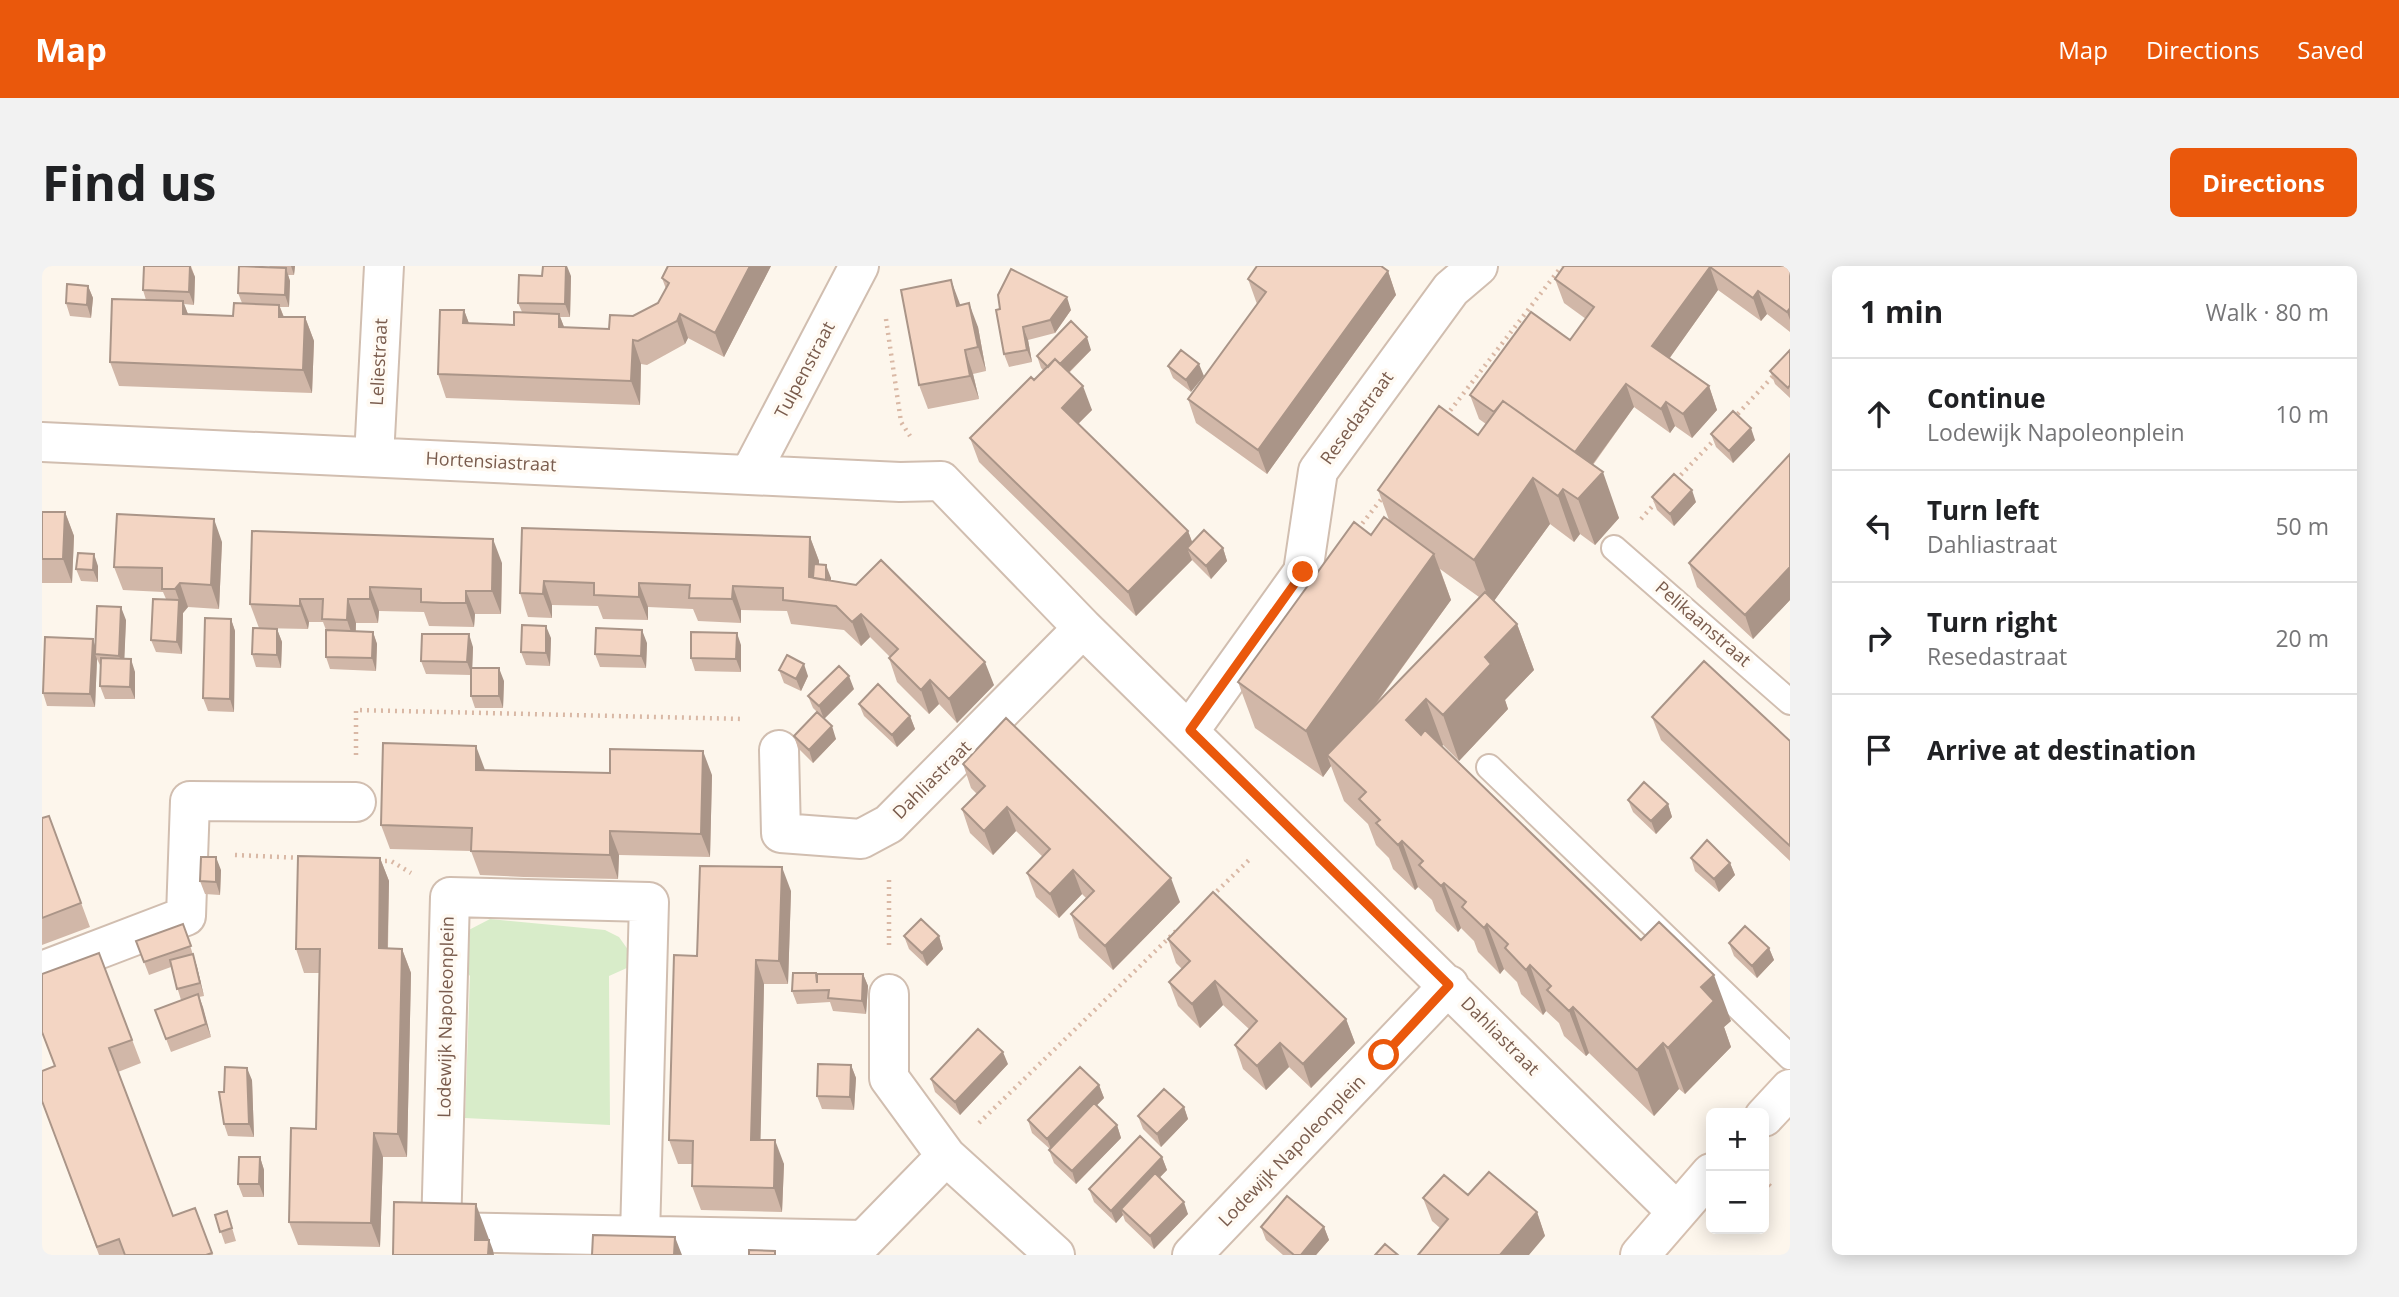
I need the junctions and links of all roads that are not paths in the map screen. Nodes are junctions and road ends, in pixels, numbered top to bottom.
1 (384, 266) edge
2 (859, 266) edge
3 (1478, 266) edge
4 (42, 442) edge
5 (373, 457) junction
6 (750, 474) junction
7 (941, 481) joint
8 (1614, 548) road end
9 (1083, 628) junction
10 (1790, 702) edge
11 (1190, 730) junction
12 (779, 750) road end
13 (1489, 767) dead end
14 (356, 802) road end
15 (42, 971) edge
16 (1449, 985) junction
17 (889, 994) road end
18 (1790, 1057) edge
19 (1790, 1090) edge
20 (1769, 1112) edge
21 (946, 1156) junction
22 (1706, 1178) edge
23 (1675, 1211) junction
24 (640, 1236) junction
25 (543, 1245) edge
26 (1055, 1255) edge
27 (1192, 1255) edge
28 (1640, 1255) edge

1 - 5 street, Leliestraat
2 - 6 street, Tulpenstraat
3 - 11 street, Resedastraat
4 - 5 street, Hortensiastraat
5 - 6 street, Hortensiastraat
6 - 7 street, Hortensiastraat
7 - 9 street, Dahliastraat
8 - 10 lane, Pelikaanstraat
9 - 11 street, Dahliastraat
9 - 12 street, Dahliastraat
11 - 16 street, Dahliastraat
13 - 18 lane
14 - 15 street
16 - 23 street, Dahliastraat
16 - 27 street, Lodewijk Napoleonplein
17 - 21 street
19 - 20 street
21 - 24 street, Lodewijk Napoleonplein
21 - 26 street
22 - 23 street
23 - 28 street
24 - 25 street, Lodewijk Napoleonplein
24 - 25 street, Lodewijk Napoleonplein

